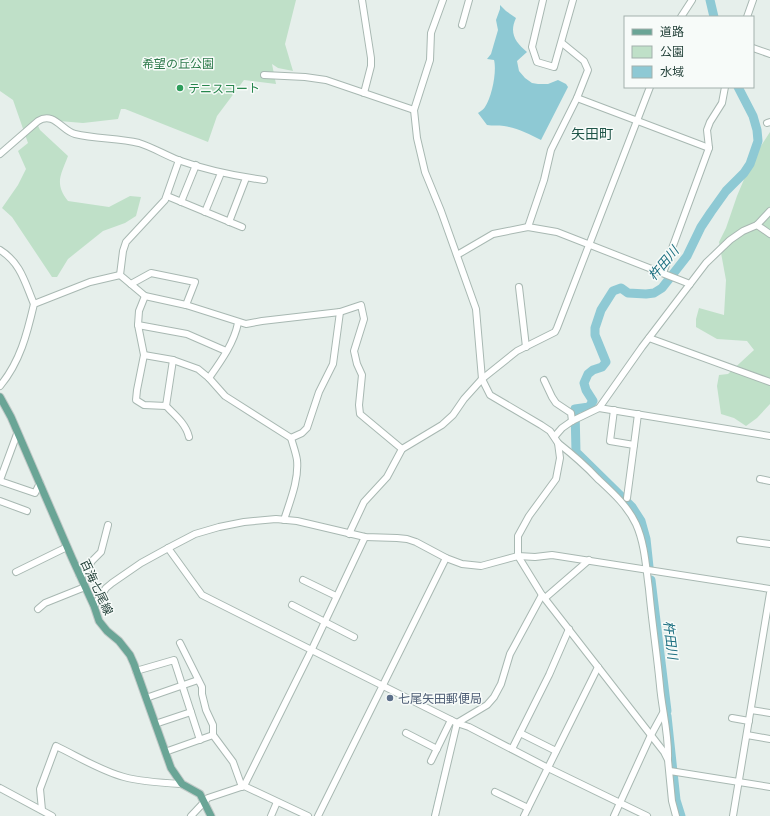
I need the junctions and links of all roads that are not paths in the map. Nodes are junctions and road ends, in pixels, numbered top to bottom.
1 (362, 0) edge
2 (443, 0) edge
3 (469, 0) edge
4 (544, 0) edge
5 (573, 0) edge
6 (692, 0) edge
7 (753, 0) edge
8 (683, 16) edge
9 (747, 16) edge
10 (462, 25) dead end
11 (562, 43) junction
12 (754, 48) edge
13 (770, 54) edge
14 (264, 75) dead end
15 (650, 88) edge
16 (724, 88) edge
17 (364, 93) junction
18 (577, 98) junction
19 (414, 110) junction
20 (637, 120) junction
21 (709, 148) junction
22 (0, 154) edge
23 (180, 160) junction
24 (196, 165) junction
25 (221, 173) junction
26 (246, 178) junction
27 (264, 180) dead end
28 (167, 196) junction
29 (181, 202) junction
30 (770, 211) edge
31 (205, 212) junction
32 (230, 222) junction
33 (757, 225) junction
34 (242, 227) dead end
35 (528, 227) junction
36 (770, 234) edge
37 (590, 245) junction
38 (0, 250) edge
39 (457, 255) junction
40 (120, 274) junction
41 (668, 276) junction
42 (131, 284) junction
43 (690, 284) junction
44 (519, 287) dead end
45 (145, 296) junction
46 (34, 304) junction
47 (186, 305) junction
48 (340, 312) junction
49 (238, 323) junction
50 (138, 324) junction
51 (649, 338) junction
52 (526, 347) junction
53 (226, 351) junction
54 (144, 355) junction
55 (173, 360) junction
56 (209, 378) junction
57 (482, 379) junction
58 (544, 380) dead end
59 (770, 382) edge
60 (0, 386) edge
61 (0, 396) edge
62 (166, 406) junction
63 (599, 408) junction
64 (614, 410) junction
65 (638, 414) junction
66 (574, 420) junction
67 (17, 434) junction
68 (555, 436) junction
69 (770, 436) edge
70 (188, 437) dead end
71 (291, 438) junction
72 (558, 443) junction
73 (634, 445) junction
74 (402, 449) junction
75 (760, 479) dead end
76 (0, 480) edge
77 (770, 481) edge
78 (40, 483) junction
79 (627, 498) dead end
80 (0, 501) edge
81 (27, 511) dead end
82 (284, 520) junction
83 (108, 525) dead end
84 (349, 534) junction
85 (364, 537) junction
86 (740, 540) dead end
87 (770, 544) edge
88 (67, 547) junction
89 (168, 548) junction
90 (518, 556) junction
91 (446, 558) junction
92 (589, 560) junction
93 (646, 569) junction
94 (16, 572) dead end
95 (79, 574) junction
96 (303, 580) dead end
97 (85, 587) junction
98 (770, 589) edge
99 (770, 592) edge
100 (336, 596) junction
101 (544, 597) junction
102 (292, 604) dead end
103 (94, 606) junction
104 (38, 609) dead end
105 (324, 622) junction
106 (569, 630) junction
107 (354, 637) dead end
108 (180, 642) dead end
109 (312, 650) junction
110 (598, 667) junction
111 (136, 671) junction
112 (198, 680) junction
113 (182, 685) junction
114 (383, 685) junction
115 (146, 698) junction
116 (751, 710) junction
117 (191, 712) junction
118 (770, 712) edge
119 (663, 713) junction
120 (732, 718) dead end
121 (749, 721) junction
122 (454, 722) junction
123 (155, 724) junction
124 (406, 733) dead end
125 (520, 733) junction
126 (213, 735) junction
127 (651, 735) junction
128 (747, 735) junction
129 (770, 739) edge
130 (200, 740) junction
131 (437, 749) junction
132 (512, 749) junction
133 (556, 751) junction
134 (164, 752) junction
135 (668, 760) junction
136 (431, 761) dead end
137 (548, 768) junction
138 (673, 772) junction
139 (739, 782) junction
140 (182, 784) junction
141 (243, 787) junction
142 (770, 787) edge
143 (0, 788) edge
144 (495, 792) dead end
145 (205, 802) junction
146 (278, 802) junction
147 (620, 803) junction
148 (528, 808) junction
149 (42, 810) junction
150 (437, 815) edge
151 (52, 816) edge
152 (191, 816) edge
153 (211, 816) edge
154 (271, 816) edge
155 (308, 816) edge
156 (318, 816) edge
157 (524, 816) edge
158 (614, 816) edge
159 (647, 816) edge
160 (676, 816) edge
161 (733, 816) edge

1 - 17 street
2 - 19 street
3 - 10 street
4 - 11 street
5 - 11 street
6 - 8 street
7 - 9 street
11 - 18 street
12 - 13 street
14 - 17 street
15 - 20 street
16 - 21 street
17 - 19 street
18 - 20 street
18 - 35 street
19 - 39 street
20 - 21 street
20 - 37 street
21 - 41 street
22 - 23 street
23 - 24 street
23 - 28 street
24 - 25 street
24 - 29 street
25 - 26 street
25 - 31 street
26 - 27 street
26 - 32 street
28 - 29 street
28 - 40 street
29 - 31 street
30 - 33 street
31 - 32 street
32 - 34 street
33 - 36 street
33 - 43 street
35 - 37 street
35 - 39 street
37 - 41 street
37 - 52 street
38 - 46 street
39 - 57 street
40 - 42 street
40 - 46 street
41 - 43 street
42 - 45 street
42 - 47 street
43 - 51 street
44 - 52 street
45 - 47 street
45 - 50 street
46 - 60 street
47 - 49 street
48 - 49 street
48 - 71 street
48 - 74 street
49 - 53 street
50 - 53 street
50 - 54 street
51 - 59 street
51 - 63 street
52 - 57 street
53 - 56 street
54 - 55 street
54 - 62 street
55 - 56 street
55 - 62 street
56 - 71 street
57 - 68 street
57 - 74 street
58 - 66 street
61 - 67 main road, 百海七尾線
62 - 70 street
63 - 64 street
63 - 66 street
64 - 65 street
64 - 73 street
65 - 69 street
65 - 73 street
66 - 68 street
67 - 76 street
67 - 78 main road, 百海七尾線
68 - 72 street
71 - 82 street
72 - 90 street
72 - 93 street
73 - 79 street
74 - 84 street
75 - 77 street
76 - 78 street
78 - 88 main road, 百海七尾線
80 - 81 street
82 - 84 street
82 - 89 street
83 - 95 street
84 - 85 street
85 - 91 street
85 - 100 street
86 - 87 street
88 - 94 street
88 - 95 main road, 百海七尾線
89 - 103 street
89 - 109 street
90 - 91 street
90 - 92 street
90 - 101 street
91 - 114 street
92 - 93 street
92 - 101 street
93 - 98 street
93 - 119 street
95 - 97 main road, 百海七尾線
96 - 100 street
97 - 103 main road, 百海七尾線
97 - 104 street
99 - 116 street
100 - 105 street
101 - 106 street
101 - 122 street
102 - 105 street
103 - 111 main road, 百海七尾線
105 - 107 street
105 - 109 street
106 - 110 street
106 - 125 street
108 - 112 street
109 - 114 street
109 - 141 street
110 - 127 street
110 - 133 street
111 - 113 street
111 - 115 main road, 百海七尾線
112 - 113 street
112 - 126 street
113 - 115 street
113 - 117 street
114 - 122 street
114 - 156 street
115 - 123 main road, 百海七尾線
116 - 118 street
116 - 121 street
117 - 123 street
117 - 130 street
119 - 127 street
119 - 135 street
120 - 121 street
121 - 128 street
122 - 131 street
122 - 132 street
122 - 150 street
123 - 134 main road, 百海七尾線
124 - 131 street
125 - 132 street
125 - 133 street
126 - 130 street
126 - 141 street
127 - 135 street
127 - 147 street
128 - 129 street
128 - 139 street
130 - 134 street
131 - 136 street
132 - 137 street
133 - 137 street
134 - 140 main road, 百海七尾線
135 - 138 street
137 - 147 street
137 - 148 street
138 - 139 street
138 - 160 street
139 - 142 street
139 - 161 street
140 - 145 main road, 百海七尾線
140 - 149 street
141 - 145 street
141 - 146 street
143 - 149 street
144 - 148 street
145 - 152 street
145 - 153 main road, 百海七尾線
146 - 154 street
146 - 155 street
147 - 158 street
147 - 159 street
148 - 157 street
149 - 151 street

